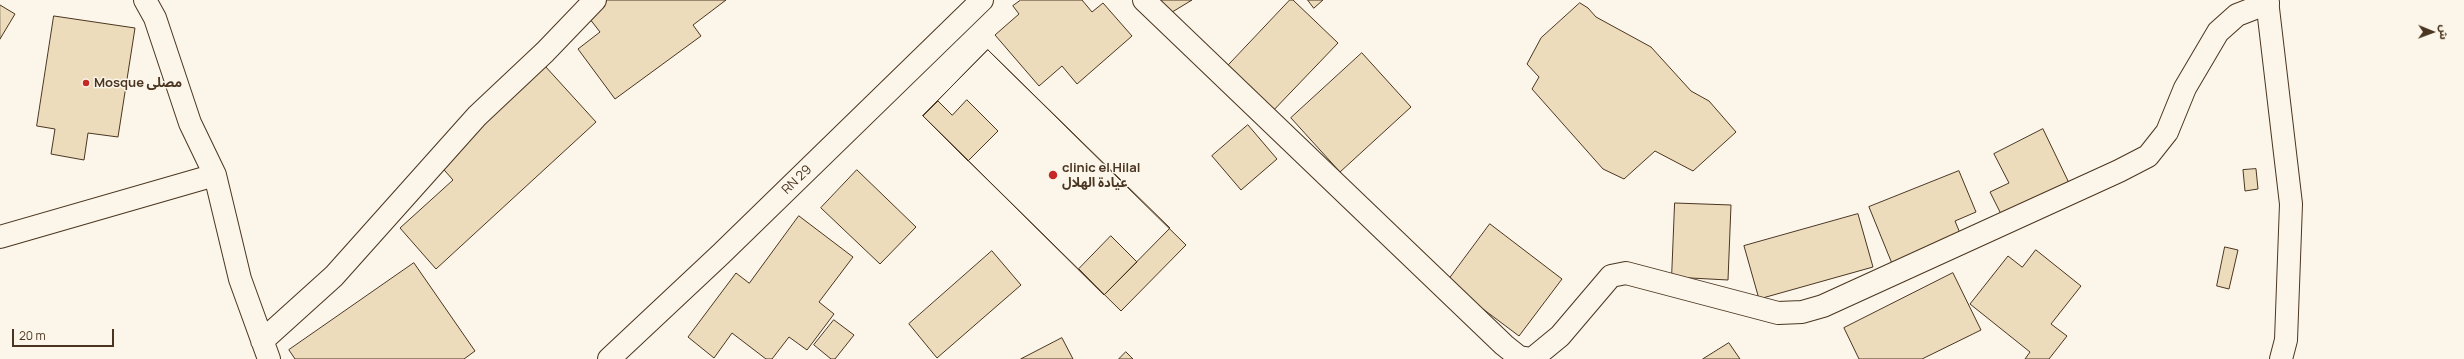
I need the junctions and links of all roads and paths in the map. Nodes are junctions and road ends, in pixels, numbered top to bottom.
1 (145, 0) edge
2 (595, 0) edge
3 (982, 0) edge
4 (1144, 0) edge
5 (2272, 1) edge
6 (215, 175) junction
7 (0, 237) edge
8 (266, 350) edge
9 (609, 359) edge
10 (1532, 359) edge
11 (2281, 359) edge

1 - 6 street
2 - 8 street
3 - 9 street, RN 29 / RN 29
4 - 10 street
5 - 10 street
5 - 11 street
6 - 7 street
6 - 8 street

